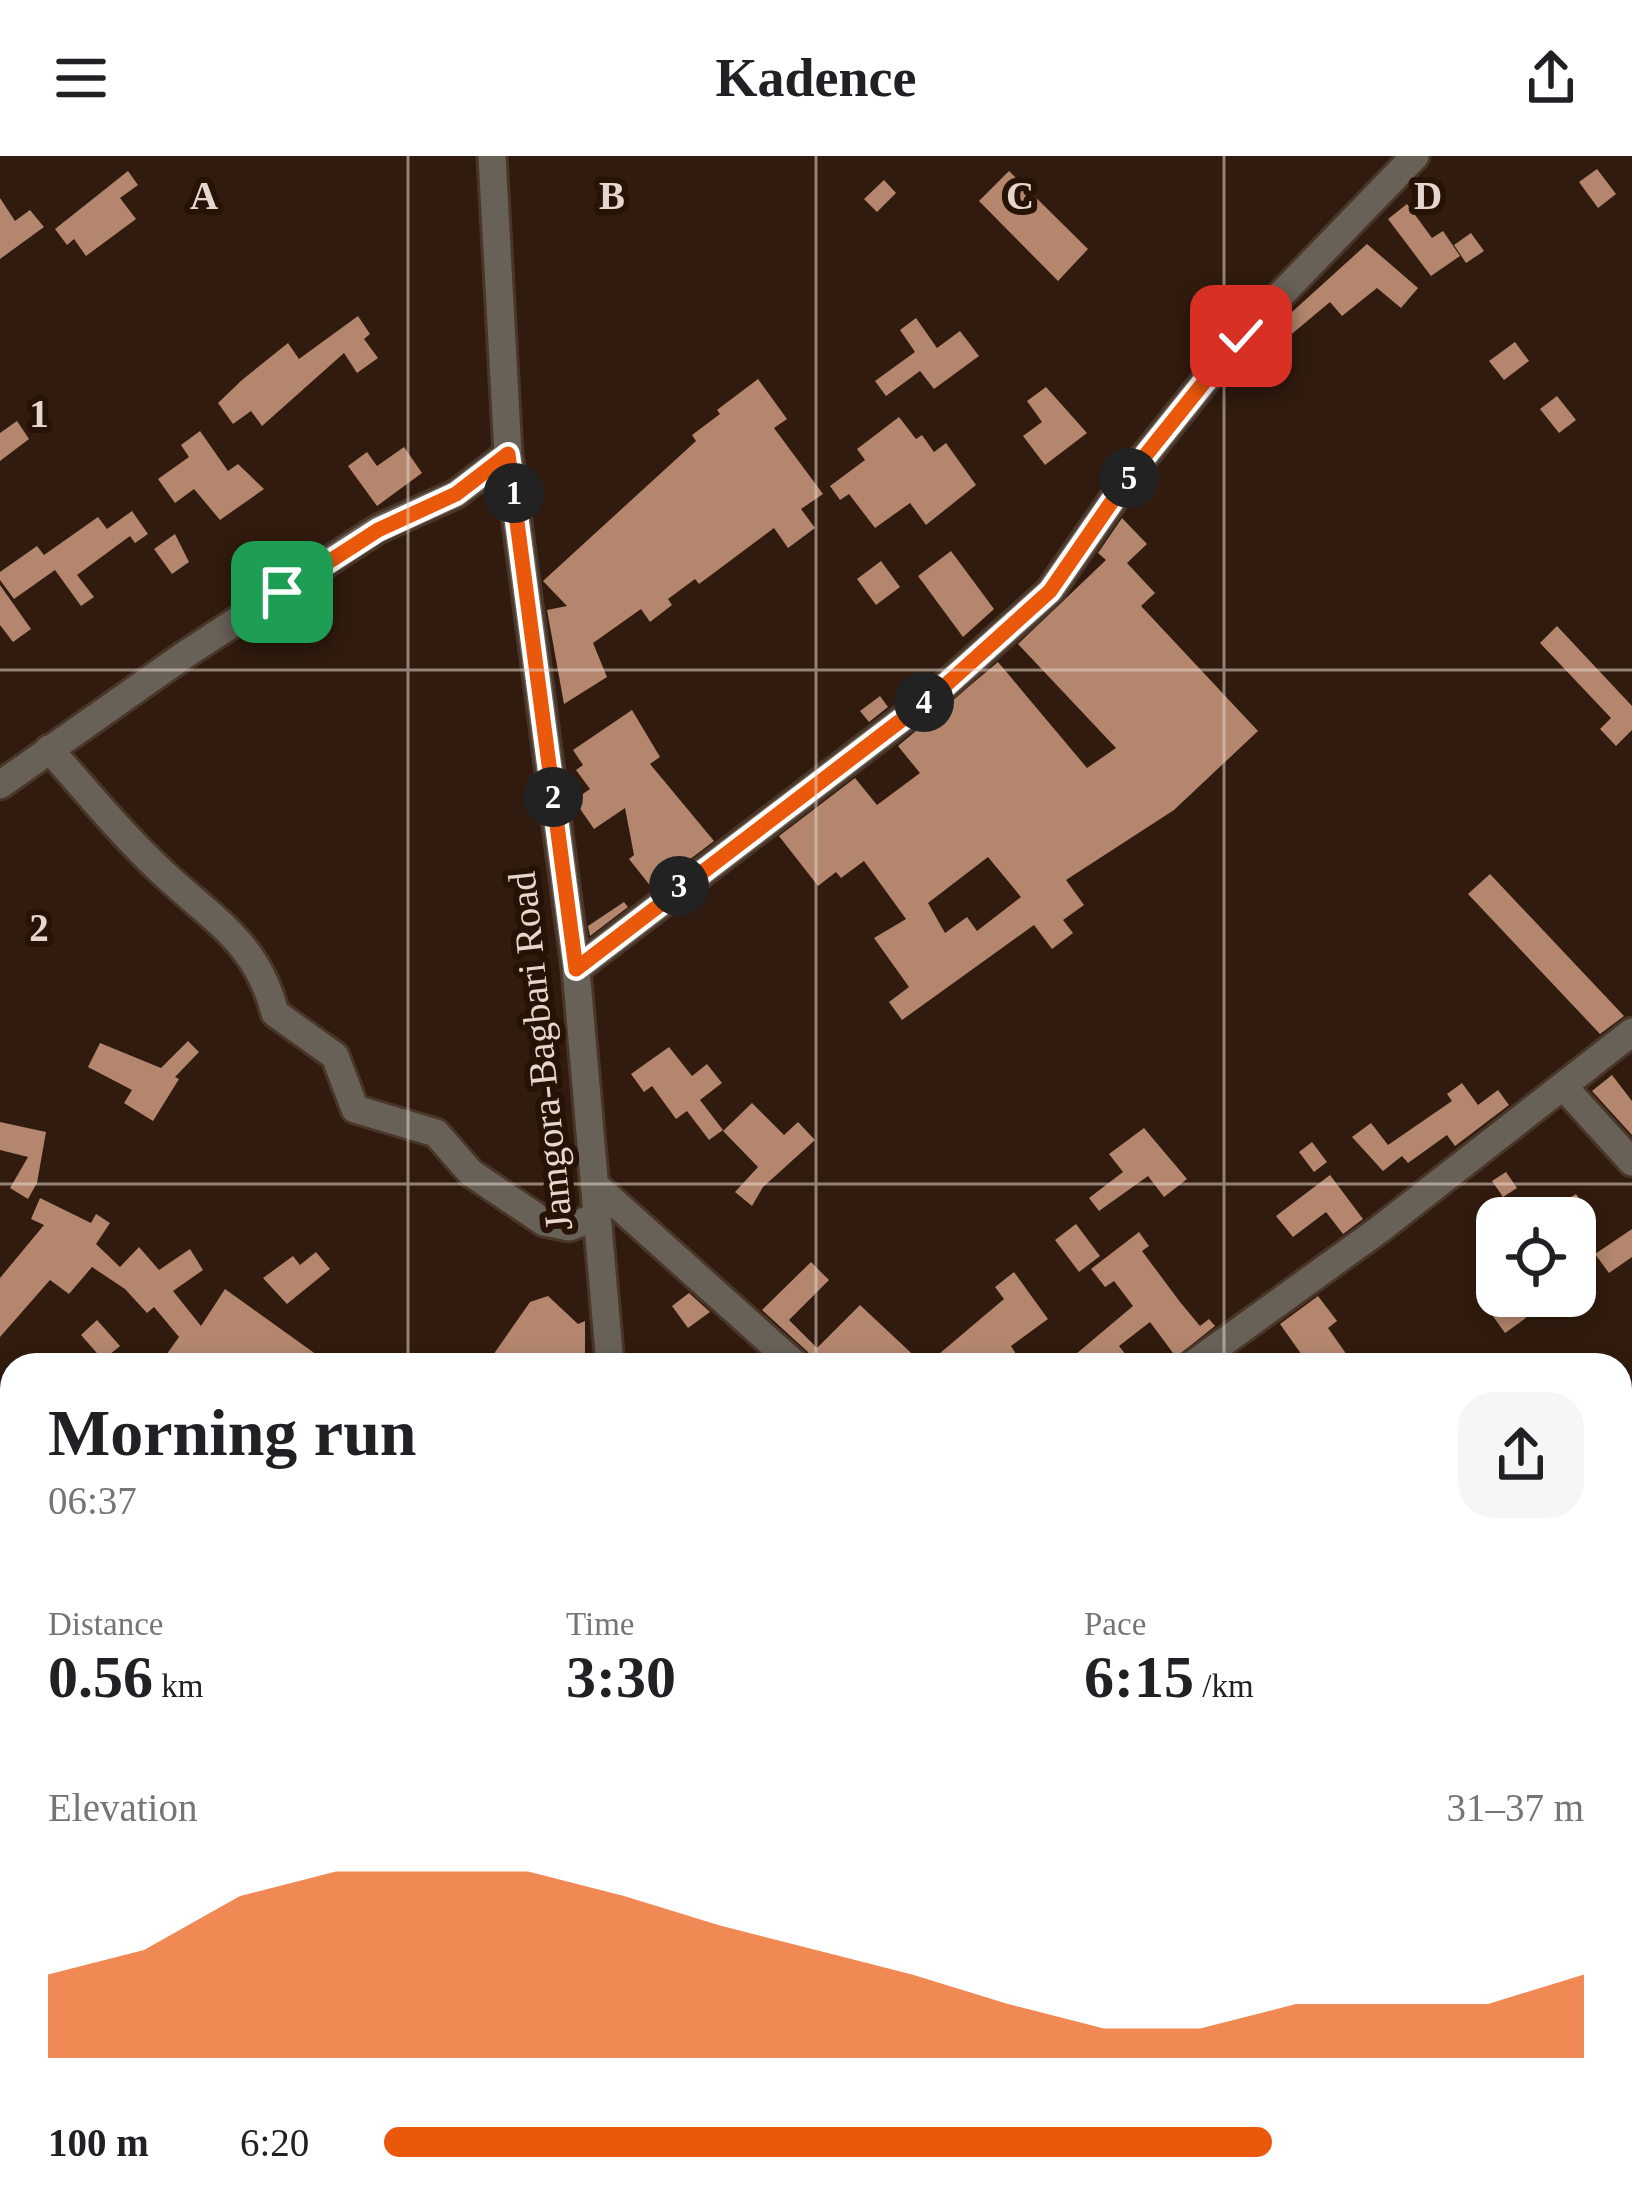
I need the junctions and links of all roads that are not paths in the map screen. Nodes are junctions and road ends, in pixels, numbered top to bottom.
1 (493, 156) edge
2 (1415, 156) edge
3 (508, 454) junction
4 (49, 749) junction
5 (0, 785) edge
6 (576, 969) junction
7 (1632, 1031) edge
8 (1563, 1086) junction
9 (1632, 1162) edge
10 (594, 1184) junction
11 (596, 1217) junction
12 (609, 1353) edge
13 (783, 1353) edge
14 (1208, 1353) edge

1 - 3 street, Jamgora-Bagbari Road
2 - 6 street
3 - 4 street
3 - 6 street, Jamgora-Bagbari Road
4 - 5 street
4 - 11 street
6 - 10 street, Jamgora-Bagbari Road
7 - 8 street
8 - 9 street
8 - 14 street
10 - 11 street, Jamgora-Bagbari Road
10 - 13 street
11 - 12 street, Jamgora-Bagbari Road

